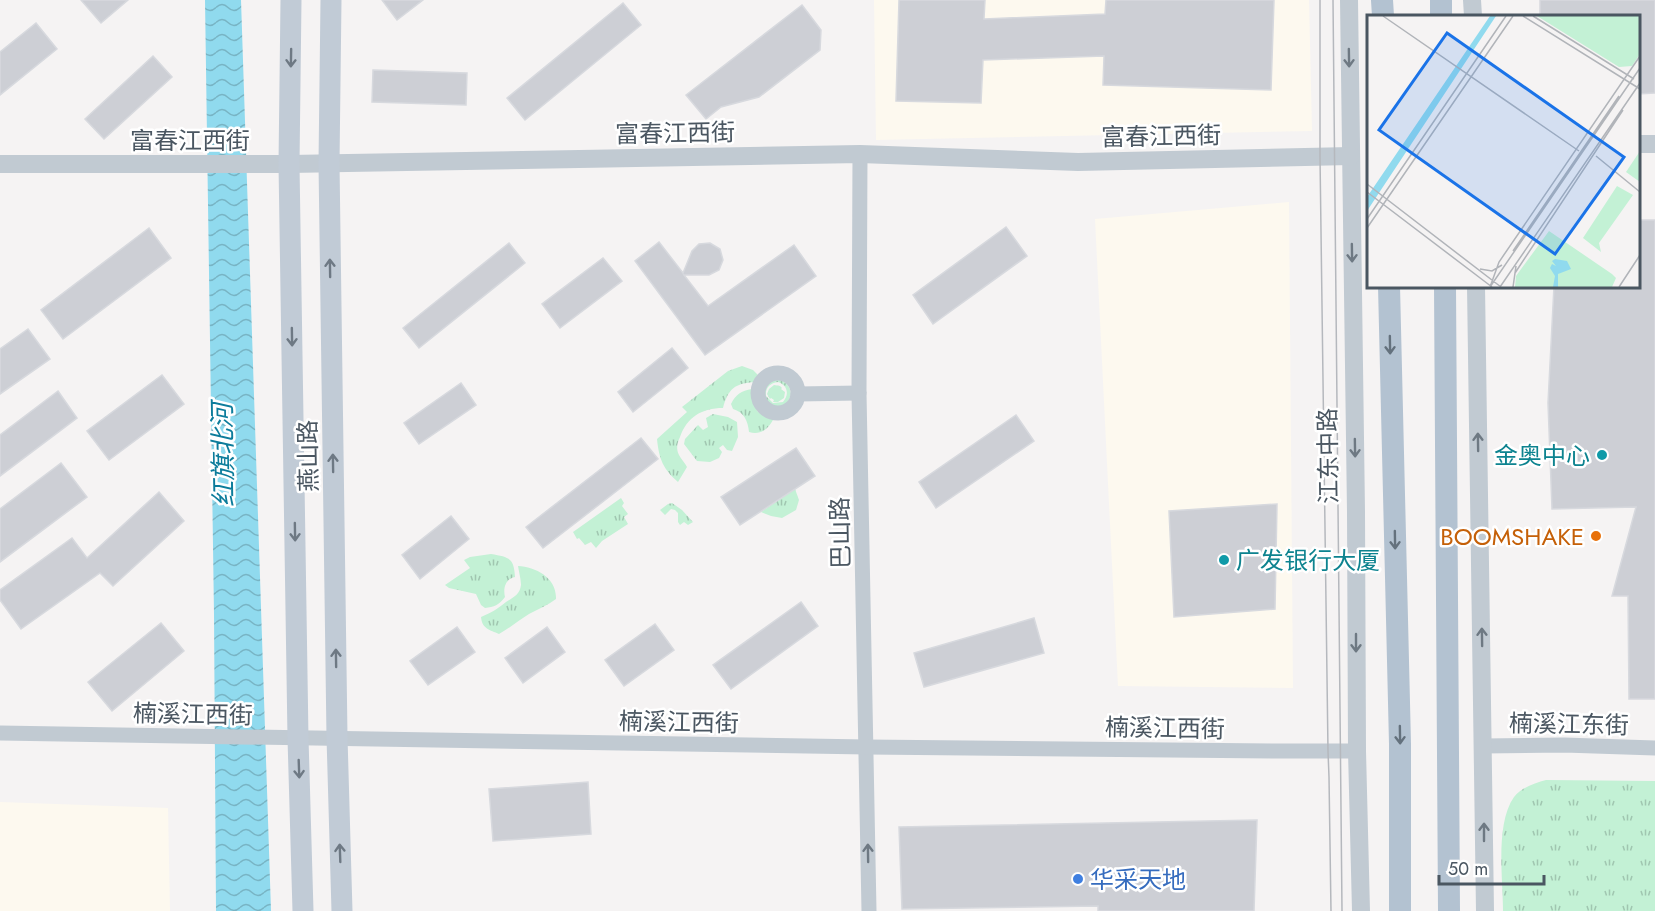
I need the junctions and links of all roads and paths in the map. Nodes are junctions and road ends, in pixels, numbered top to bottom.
1 (291, 0) edge
2 (331, 0) edge
3 (1349, 0) edge
4 (1382, 0) edge
5 (1472, 0) edge
6 (1383, 15) edge
7 (1473, 15) edge
8 (860, 154) junction
9 (1351, 156) junction
10 (329, 163) junction
11 (0, 164) edge
12 (289, 164) junction
13 (1389, 288) edge
14 (1445, 288) edge
15 (1476, 288) edge
16 (859, 393) junction
17 (798, 394) dead end
18 (0, 733) edge
19 (298, 738) junction
20 (337, 739) junction
21 (1483, 746) junction
22 (867, 747) junction
23 (1655, 748) edge
24 (1357, 751) junction
25 (303, 911) edge
26 (342, 911) edge
27 (869, 911) edge
28 (1361, 911) edge
29 (1400, 911) edge
30 (1449, 911) edge
31 (1485, 911) edge

1 -> 12 main road, 燕山路
2 - 10 main road, 燕山路
3 -> 9 street, 江东中路
4 - 6 main road
5 - 7 street
8 - 9 street, 富春江西街
8 - 10 street, 富春江西街
8 - 16 street, 巴山路
9 -> 24 street, 江东中路
10 - 12 street, 富春江西街
20 -> 10 main road, 燕山路
11 - 12 street, 富春江西街
12 -> 19 main road, 燕山路
13 -> 29 main road
14 - 30 main road
21 -> 15 street
16 - 17 street
16 - 22 street, 巴山路
18 - 19 street, 楠溪江西街
19 - 20 street, 楠溪江西街
19 -> 25 main road, 燕山路
20 - 22 street, 楠溪江西街
26 -> 20 main road, 燕山路
21 - 23 street, 楠溪江东街
31 -> 21 street
22 - 24 street, 楠溪江西街
27 -> 22 street, 巴山路
24 - 28 street, 江东中路

